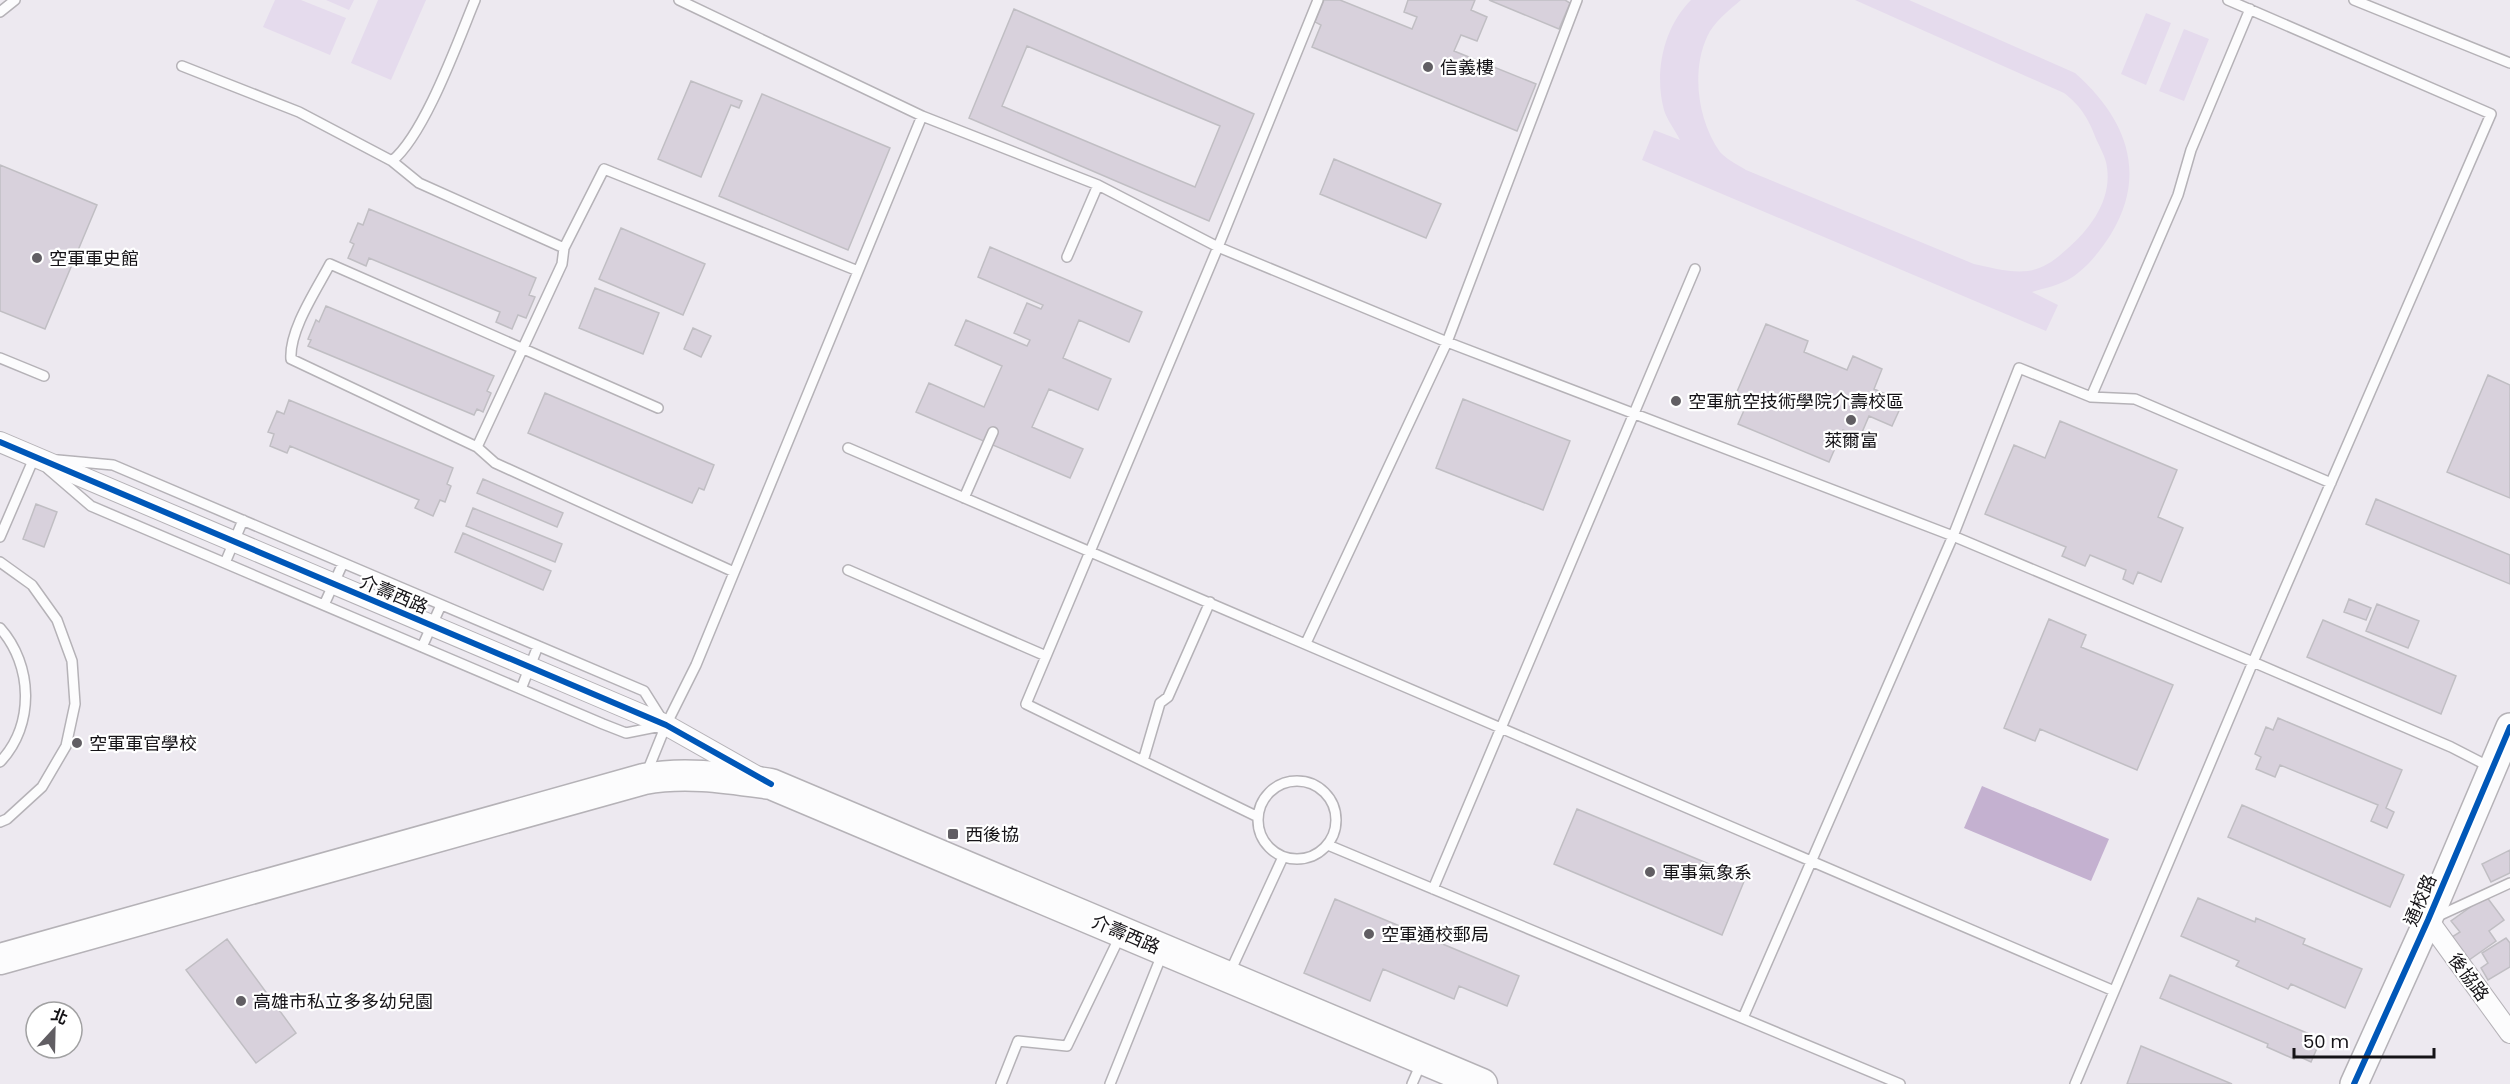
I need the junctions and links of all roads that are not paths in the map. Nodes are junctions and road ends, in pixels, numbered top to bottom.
1 (15, 0) edge
2 (475, 0) edge
3 (679, 0) edge
4 (1318, 0) edge
5 (1577, 0) edge
6 (2228, 0) edge
7 (2354, 0) edge
8 (2250, 9) junction
9 (0, 12) edge
10 (2510, 63) edge
11 (182, 66) dead end
12 (922, 116) junction
13 (392, 161) junction
14 (1098, 185) junction
15 (1218, 247) junction
16 (564, 248) junction
17 (1067, 257) dead end
18 (1695, 269) dead end
19 (858, 271) junction
20 (1447, 342) junction
21 (524, 347) junction
22 (0, 358) edge
23 (44, 376) dead end
24 (2091, 397) junction
25 (658, 408) dead end
26 (1635, 415) junction
27 (993, 432) dead end
28 (0, 442) edge
29 (477, 447) junction
30 (848, 448) dead end
31 (34, 458) junction
32 (2331, 483) junction
33 (964, 498) junction
34 (243, 520) junction
35 (1953, 536) junction
36 (0, 537) edge
37 (234, 542) junction
38 (1089, 551) junction
39 (0, 562) edge
40 (225, 563) junction
41 (343, 563) junction
42 (848, 570) dead end
43 (734, 572) junction
44 (334, 584) junction
45 (1210, 602) junction
46 (324, 605) junction
47 (441, 605) junction
48 (431, 626) junction
49 (0, 628) edge
50 (1306, 644) junction
51 (538, 646) junction
52 (422, 647) junction
53 (1046, 656) junction
54 (2253, 662) junction
55 (530, 668) junction
56 (521, 689) junction
57 (666, 725) junction
58 (1501, 727) junction
59 (2510, 727) edge
60 (1143, 761) junction
61 (0, 762) edge
62 (2492, 768) junction
63 (644, 779) junction
64 (771, 784) junction
65 (1257, 817) junction
66 (0, 822) edge
67 (1328, 845) junction
68 (1283, 857) junction
69 (1810, 860) junction
70 (2510, 883) edge
71 (1433, 889) junction
72 (2428, 920) junction
73 (1122, 932) junction
74 (1164, 950) junction
75 (0, 959) edge
76 (1228, 977) junction
77 (2114, 992) junction
78 (1743, 1018) junction
79 (2510, 1033) edge
80 (1417, 1072) edge
81 (1001, 1084) edge
82 (1110, 1084) edge
83 (1482, 1084) edge
84 (1900, 1084) edge
85 (2075, 1084) edge
86 (2354, 1084) edge

1 - 9 lane
2 - 13 lane
3 - 12 lane
4 - 15 lane
5 - 20 lane
6 - 8 lane
7 - 10 lane
8 - 24 lane
8 - 32 lane
11 - 13 lane
12 - 14 lane
12 - 19 lane
13 - 16 lane
14 - 15 lane
14 - 17 lane
15 - 20 lane
15 - 38 lane
16 - 19 lane
16 - 21 lane
18 - 26 lane
19 - 43 lane
20 - 26 lane
20 - 50 lane
21 - 25 lane
21 - 29 lane
21 - 29 lane
22 - 23 lane
24 - 32 lane
24 - 35 lane
26 - 35 lane
26 - 58 lane
27 - 33 lane
28 - 31 street, 介壽西路
29 - 43 lane
30 - 33 lane
31 - 34 lane, 介壽西路
31 - 36 lane
31 - 37 street, 介壽西路
31 - 40 lane, 介壽西路
32 - 54 lane
33 - 38 lane
34 - 37 lane
34 - 41 lane, 介壽西路
35 - 54 lane
35 - 69 lane
37 - 40 lane
37 - 44 street, 介壽西路
38 - 45 lane
38 - 53 lane
39 - 66 lane
40 - 46 lane, 介壽西路
41 - 44 lane, 介壽西路
41 - 47 lane, 介壽西路
42 - 53 lane
43 - 57 lane
44 - 46 lane, 介壽西路
44 - 48 street, 介壽西路
45 - 50 lane
45 - 60 lane
46 - 52 lane, 介壽西路
47 - 48 lane, 介壽西路
47 - 51 lane, 介壽西路
48 - 52 lane, 介壽西路
48 - 55 street, 介壽西路
49 - 61 lane
50 - 58 lane
51 - 55 lane
51 - 57 lane, 介壽西路
52 - 56 lane, 介壽西路
53 - 60 lane
54 - 62 lane
54 - 77 lane
55 - 56 lane
55 - 57 street, 介壽西路
56 - 57 lane, 介壽西路
57 - 63 lane
57 - 64 street, 介壽西路
58 - 69 lane
58 - 71 lane
59 - 62 street, 通校路
60 - 65 lane
62 - 72 street, 通校路
63 - 64 main road, 介壽西路
63 - 75 main road, 介壽西路
64 - 73 main road, 介壽西路
65 - 67 lane
65 - 68 lane
67 - 68 lane
67 - 71 lane
68 - 76 lane
69 - 77 lane
69 - 78 lane
70 - 72 lane
71 - 78 lane
72 - 79 street, 後協路
72 - 86 street, 通校路
73 - 74 main road, 介壽西路
73 - 81 lane
74 - 76 main road, 介壽西路
74 - 82 lane
76 - 80 main road, 介壽西路
77 - 85 lane
78 - 84 lane
80 - 83 main road, 介壽西路

